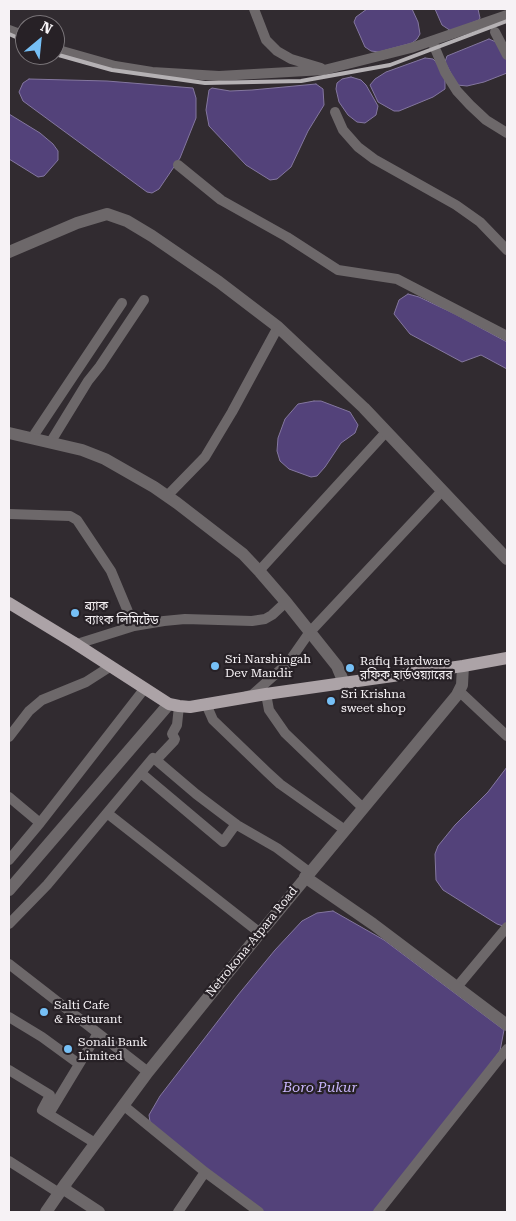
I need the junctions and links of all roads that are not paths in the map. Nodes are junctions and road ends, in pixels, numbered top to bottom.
1 (254, 9) edge
2 (507, 15) edge
3 (495, 32) dead end
4 (432, 41) junction
5 (65, 52) edge
6 (507, 55) edge
7 (324, 70) junction
8 (335, 112) dead end
9 (507, 133) edge
10 (178, 165) dead end
11 (507, 250) edge
12 (9, 252) edge
13 (144, 300) dead end
14 (122, 303) dead end
15 (278, 327) junction
16 (507, 336) edge
17 (386, 432) junction
18 (9, 433) edge
19 (32, 438) junction
20 (50, 443) junction
21 (442, 492) junction
22 (167, 496) junction
23 (9, 514) edge
24 (507, 559) edge
25 (259, 571) junction
26 (286, 602) junction
27 (9, 603) edge
28 (134, 626) junction
29 (309, 633) junction
30 (77, 644) junction
31 (507, 658) edge
32 (111, 666) junction
33 (463, 666) junction
34 (344, 683) junction
35 (145, 688) junction
36 (459, 691) junction
37 (266, 694) junction
38 (243, 698) junction
39 (206, 704) junction
40 (174, 705) junction
41 (507, 736) edge
42 (9, 737) edge
43 (156, 760) junction
44 (141, 773) junction
45 (9, 797) edge
46 (363, 808) junction
47 (107, 813) junction
48 (40, 823) junction
49 (236, 824) junction
50 (345, 830) junction
51 (9, 860) edge
52 (307, 875) junction
53 (9, 890) edge
54 (9, 924) edge
55 (507, 927) edge
56 (260, 933) junction
57 (9, 964) edge
58 (457, 987) junction
59 (9, 1017) edge
60 (507, 1026) edge
61 (98, 1033) junction
62 (507, 1048) edge
63 (79, 1064) junction
64 (9, 1070) edge
65 (148, 1072) junction
66 (123, 1105) junction
67 (49, 1114) junction
68 (95, 1143) junction
69 (9, 1160) edge
70 (205, 1172) junction
71 (62, 1188) junction
72 (46, 1212) edge
73 (99, 1212) edge
74 (178, 1212) edge
75 (259, 1212) edge
76 (378, 1212) edge

1 - 7 street
2 - 4 street
3 - 6 street
4 - 7 street
4 - 9 street
5 - 7 street
8 - 11 street
10 - 16 street
12 - 15 street
13 - 20 street
14 - 19 street
15 - 17 street
15 - 22 street
17 - 21 street
17 - 25 street
18 - 19 street
19 - 20 street
20 - 22 street
21 - 24 street
21 - 29 street
22 - 25 street
23 - 28 street
25 - 26 street
26 - 28 street
26 - 29 street
27 - 30 main road
28 - 30 street
29 - 34 street
29 - 38 street
30 - 32 main road
31 - 33 main road
32 - 35 main road
32 - 42 street
33 - 34 main road
33 - 36 street
34 - 37 main road
35 - 40 main road
35 - 48 street
36 - 41 street
36 - 46 street, Netrokona-Atpara Road
37 - 38 main road
37 - 46 street
38 - 39 main road
39 - 40 main road
39 - 50 street
40 - 43 street
40 - 53 street
43 - 44 street
43 - 49 street
44 - 47 street
44 - 49 street
45 - 48 street
46 - 50 street, Netrokona-Atpara Road
47 - 54 street
47 - 56 street
48 - 51 street
49 - 52 street
50 - 52 street, Netrokona-Atpara Road
52 - 56 street, Netrokona-Atpara Road
52 - 58 street
55 - 58 street
56 - 65 street, Netrokona-Atpara Road
57 - 61 street
58 - 60 street
59 - 63 street
61 - 63 street
61 - 65 street
62 - 76 street
63 - 67 street
64 - 67 street
65 - 66 street, Netrokona-Atpara Road
66 - 68 street, Netrokona-Atpara Road
66 - 70 street
67 - 68 street
68 - 71 street, Netrokona-Atpara Road
69 - 71 street
70 - 74 street
70 - 75 street
71 - 72 street, Netrokona-Atpara Road
71 - 73 street

